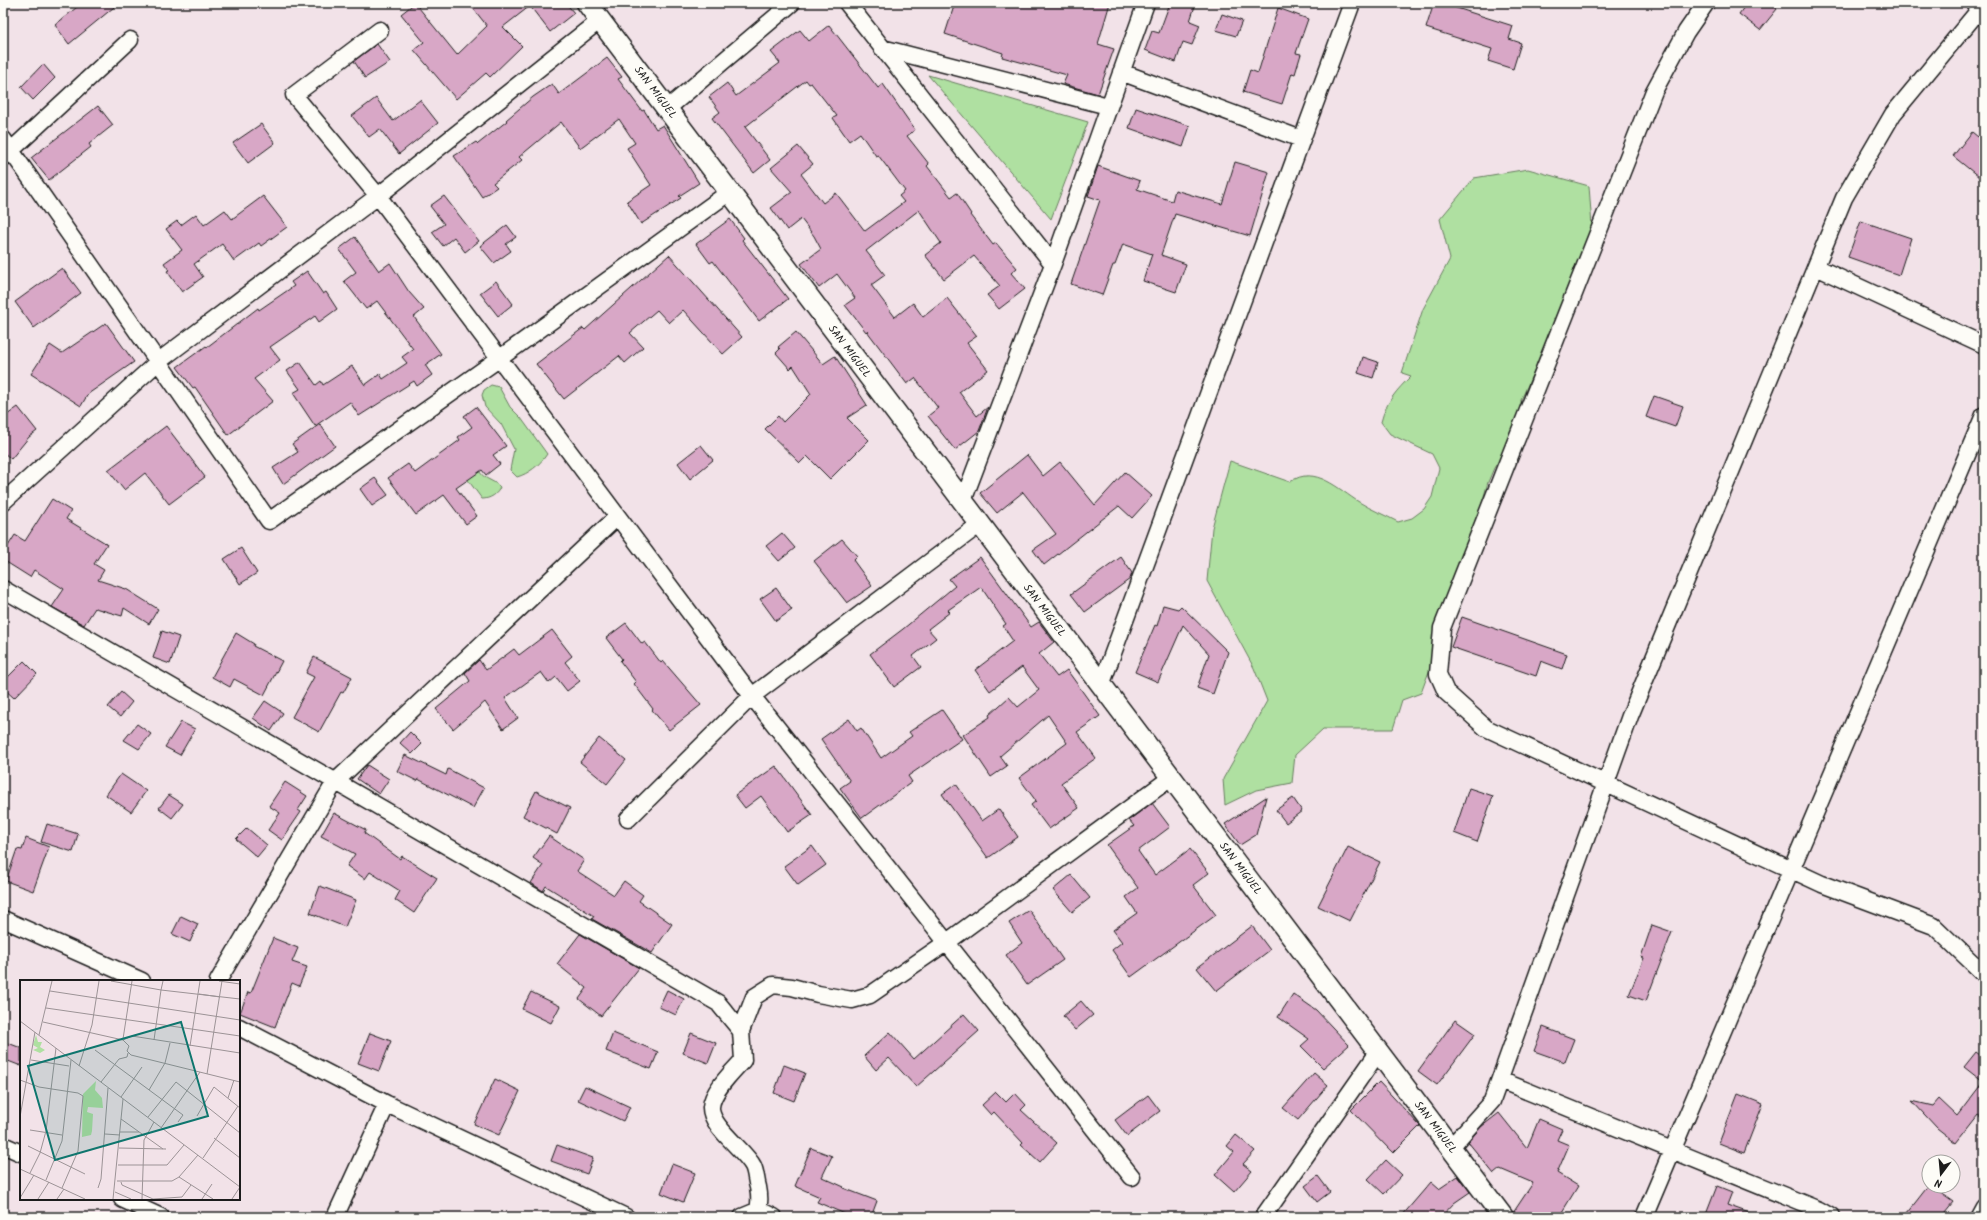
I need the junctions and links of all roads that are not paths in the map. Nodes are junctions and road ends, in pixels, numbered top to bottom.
1 (587, 3) edge
2 (792, 3) edge
3 (847, 3) edge
4 (1146, 3) edge
5 (1352, 3) edge
6 (1706, 3) edge
7 (1984, 4) edge
8 (600, 20) junction
9 (380, 30) dead end
10 (130, 40) dead end
11 (882, 48) junction
12 (1121, 72) junction
13 (1108, 106) junction
14 (668, 108) junction
15 (1301, 139) junction
16 (6, 149) edge
17 (731, 191) junction
18 (378, 196) junction
19 (1053, 264) junction
20 (1816, 266) junction
21 (1984, 345) edge
22 (500, 358) junction
23 (159, 361) junction
24 (1984, 415) edge
25 (963, 501) junction
26 (3, 502) edge
27 (617, 517) junction
28 (980, 524) junction
29 (3, 589) edge
30 (1102, 683) junction
31 (752, 696) junction
32 (1172, 777) junction
33 (335, 782) junction
34 (1606, 784) junction
35 (628, 819) dead end
36 (1791, 870) junction
37 (3, 919) edge
38 (947, 942) junction
39 (1984, 974) edge
40 (140, 980) edge
41 (219, 980) edge
42 (240, 1028) edge
43 (740, 1031) junction
44 (1379, 1051) junction
45 (1500, 1080) junction
46 (387, 1104) junction
47 (3, 1145) edge
48 (1450, 1147) junction
49 (1672, 1150) junction
50 (20, 1153) edge
51 (1132, 1176) dead end
52 (124, 1200) edge
53 (1984, 1206) edge
54 (757, 1213) edge
55 (161, 1217) edge
56 (335, 1217) edge
57 (626, 1217) edge
58 (742, 1217) edge
59 (774, 1217) edge
60 (1263, 1217) edge
61 (1503, 1217) edge
62 (1644, 1217) edge
63 (1831, 1217) edge
64 (1978, 1217) edge

1 - 8 street, SAN MIGUEL
2 - 14 street
3 - 11 street
4 - 12 street
5 - 15 street
6 - 34 street
7 - 20 street
8 - 14 street, SAN MIGUEL
8 - 18 street
9 - 18 street
10 - 16 street
11 - 13 street
11 - 19 street
12 - 13 street
12 - 15 street
13 - 19 street
14 - 17 street, SAN MIGUEL
15 - 30 street
16 - 23 street
17 - 22 street
17 - 25 street, SAN MIGUEL
18 - 22 street
18 - 23 street
19 - 25 street
20 - 21 street
20 - 34 street
22 - 23 street
22 - 27 street
23 - 26 street
24 - 36 street
25 - 28 street, SAN MIGUEL
27 - 31 street
27 - 33 street
28 - 30 street, SAN MIGUEL
28 - 31 street
29 - 33 street
30 - 32 street, SAN MIGUEL
31 - 35 street
31 - 38 street
32 - 38 street
32 - 44 street, SAN MIGUEL
33 - 41 street
33 - 43 street
34 - 36 street
34 - 45 street
36 - 39 street
36 - 49 street
37 - 40 street
38 - 43 street
38 - 51 street
42 - 46 street
43 - 54 street
44 - 48 street, SAN MIGUEL
44 - 60 street
45 - 48 street
45 - 49 street
46 - 56 street
46 - 57 street
47 - 50 street
48 - 61 street, SAN MIGUEL
49 - 62 street
49 - 63 street
52 - 55 street
53 - 64 street
54 - 58 street
54 - 59 street

